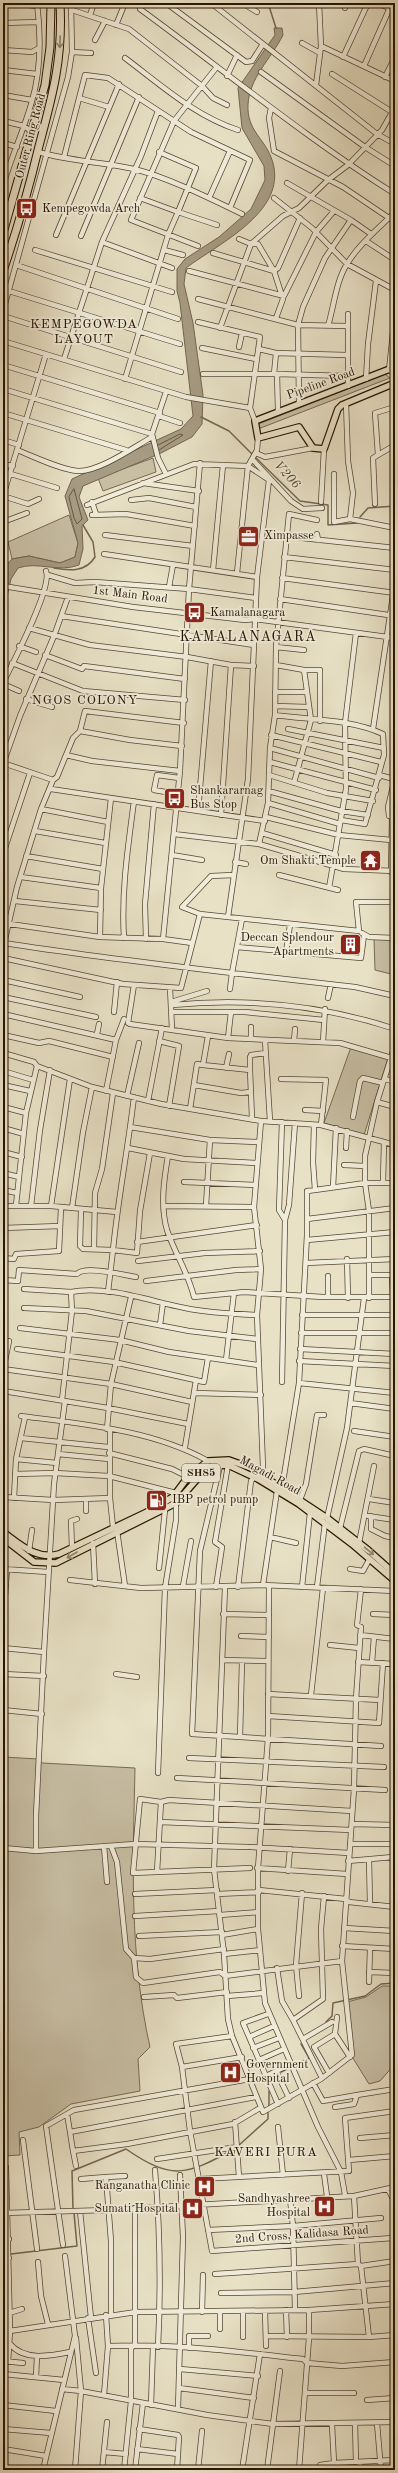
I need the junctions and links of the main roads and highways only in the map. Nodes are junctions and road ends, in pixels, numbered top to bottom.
1 (51, 3) edge
2 (60, 3) edge
3 (3, 233) edge
4 (3, 271) edge
5 (395, 367) edge
6 (395, 383) edge
7 (257, 1475) junction
8 (279, 1490) junction
9 (326, 1520) junction
10 (115, 1529) junction
11 (3, 1532) edge
12 (3, 1538) edge
13 (394, 1571) edge
14 (395, 1581) edge

1 - 3 highway, Outer Ring Road
2 -> 4 highway, Outer Ring Road
5 - 6 main road, Pipeline Road
7 - 8 main road, Magadi Road / SH85
7 - 10 main road, Magadi Road / SH85
7 - 10 main road, Magadi Road / SH85
8 - 9 main road, Magadi Road / SH85
8 - 9 main road, Magadi Road / SH85
9 -> 13 main road, Magadi Road / SH85
9 - 14 main road, Magadi Road / SH85
10 - 11 main road, Magadi Road / SH85
10 -> 12 main road, Magadi Road / SH85

